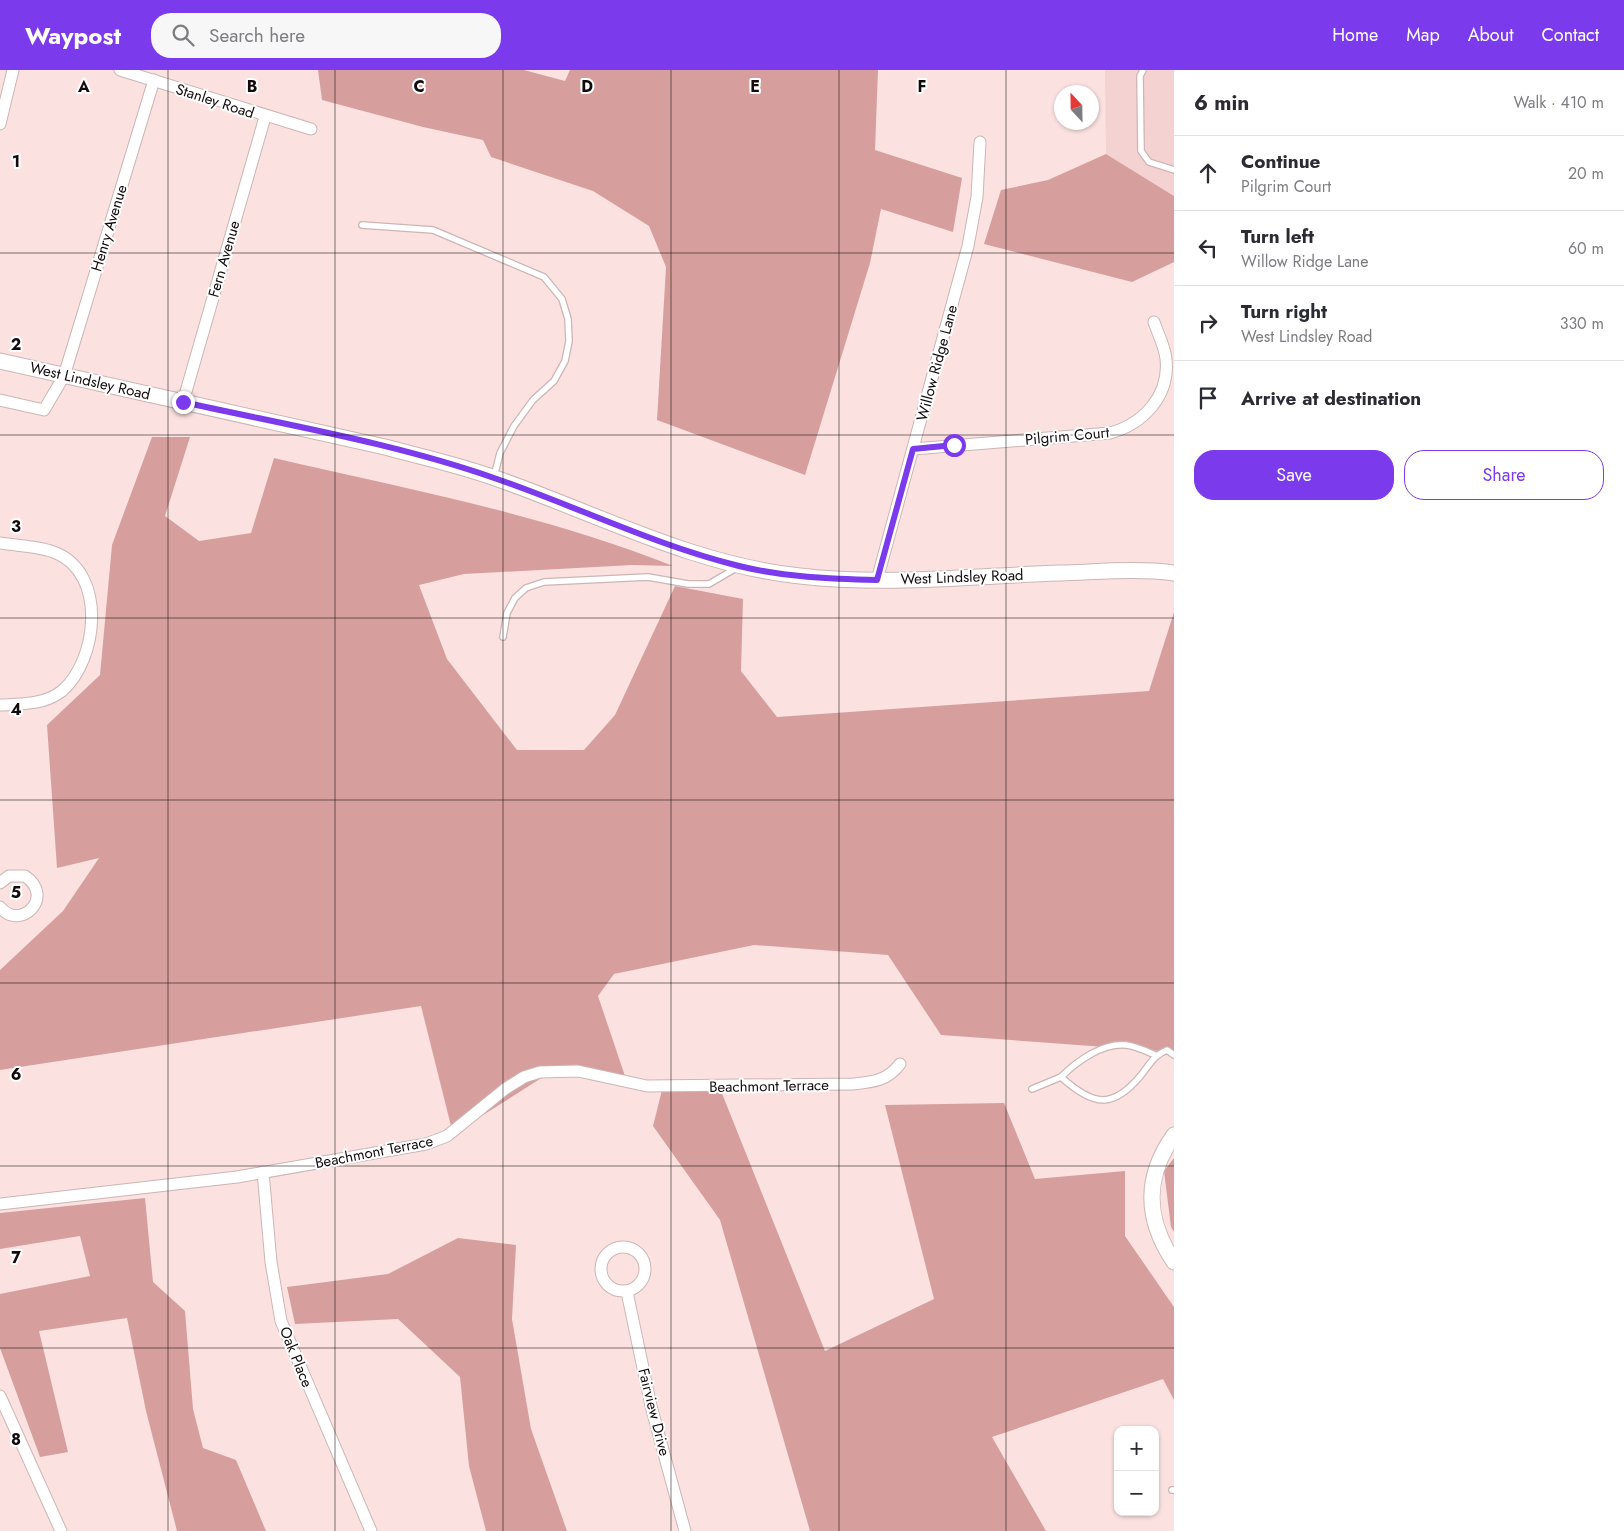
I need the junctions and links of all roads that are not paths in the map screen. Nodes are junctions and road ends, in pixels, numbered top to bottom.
1 (12, 70) edge
2 (120, 70) edge
3 (1143, 70) edge
4 (154, 80) junction
5 (265, 117) junction
6 (0, 124) edge
7 (311, 129) dead end
8 (980, 142) dead end
9 (1174, 170) edge
10 (362, 225) dead end
11 (1154, 322) dead end
12 (0, 361) edge
13 (64, 376) junction
14 (0, 400) edge
15 (183, 402) junction
16 (913, 449) junction
17 (494, 477) junction
18 (0, 543) edge
19 (740, 566) junction
20 (1174, 574) edge
21 (877, 580) junction
22 (503, 636) dead end
23 (0, 705) edge
24 (1, 881) edge
25 (0, 907) edge
26 (1174, 1055) edge
27 (1155, 1056) junction
28 (900, 1064) dead end
29 (1061, 1077) junction
30 (1032, 1089) dead end
31 (1174, 1135) edge
32 (263, 1172) junction
33 (0, 1204) edge
34 (1174, 1262) edge
35 (627, 1292) junction
36 (0, 1396) edge
37 (61, 1531) edge
38 (371, 1531) edge
39 (685, 1531) edge

1 - 6 street
2 - 4 street, Stanley Road
3 - 9 lane
4 - 5 street, Stanley Road
4 - 13 street, Henry Avenue
5 - 7 street, Stanley Road
5 - 15 street, Fern Avenue
8 - 16 street, Willow Ridge Lane
10 - 17 lane
11 - 16 street, Pilgrim Court
12 - 13 street, West Lindsley Road
13 - 14 street, Henry Avenue
13 - 15 street, West Lindsley Road
15 - 17 street, West Lindsley Road
16 - 21 street, Willow Ridge Lane
17 - 19 street, West Lindsley Road
18 - 23 street
19 - 21 street, West Lindsley Road
19 - 22 lane
20 - 21 street, West Lindsley Road
24 - 25 street
26 - 27 lane
27 - 29 lane
27 - 29 lane
28 - 32 street, Beachmont Terrace
29 - 30 lane
31 - 34 street
32 - 33 street, Beachmont Terrace
32 - 38 street, Oak Place
35 - 35 street
35 - 39 street, Fairview Drive
36 - 37 street

